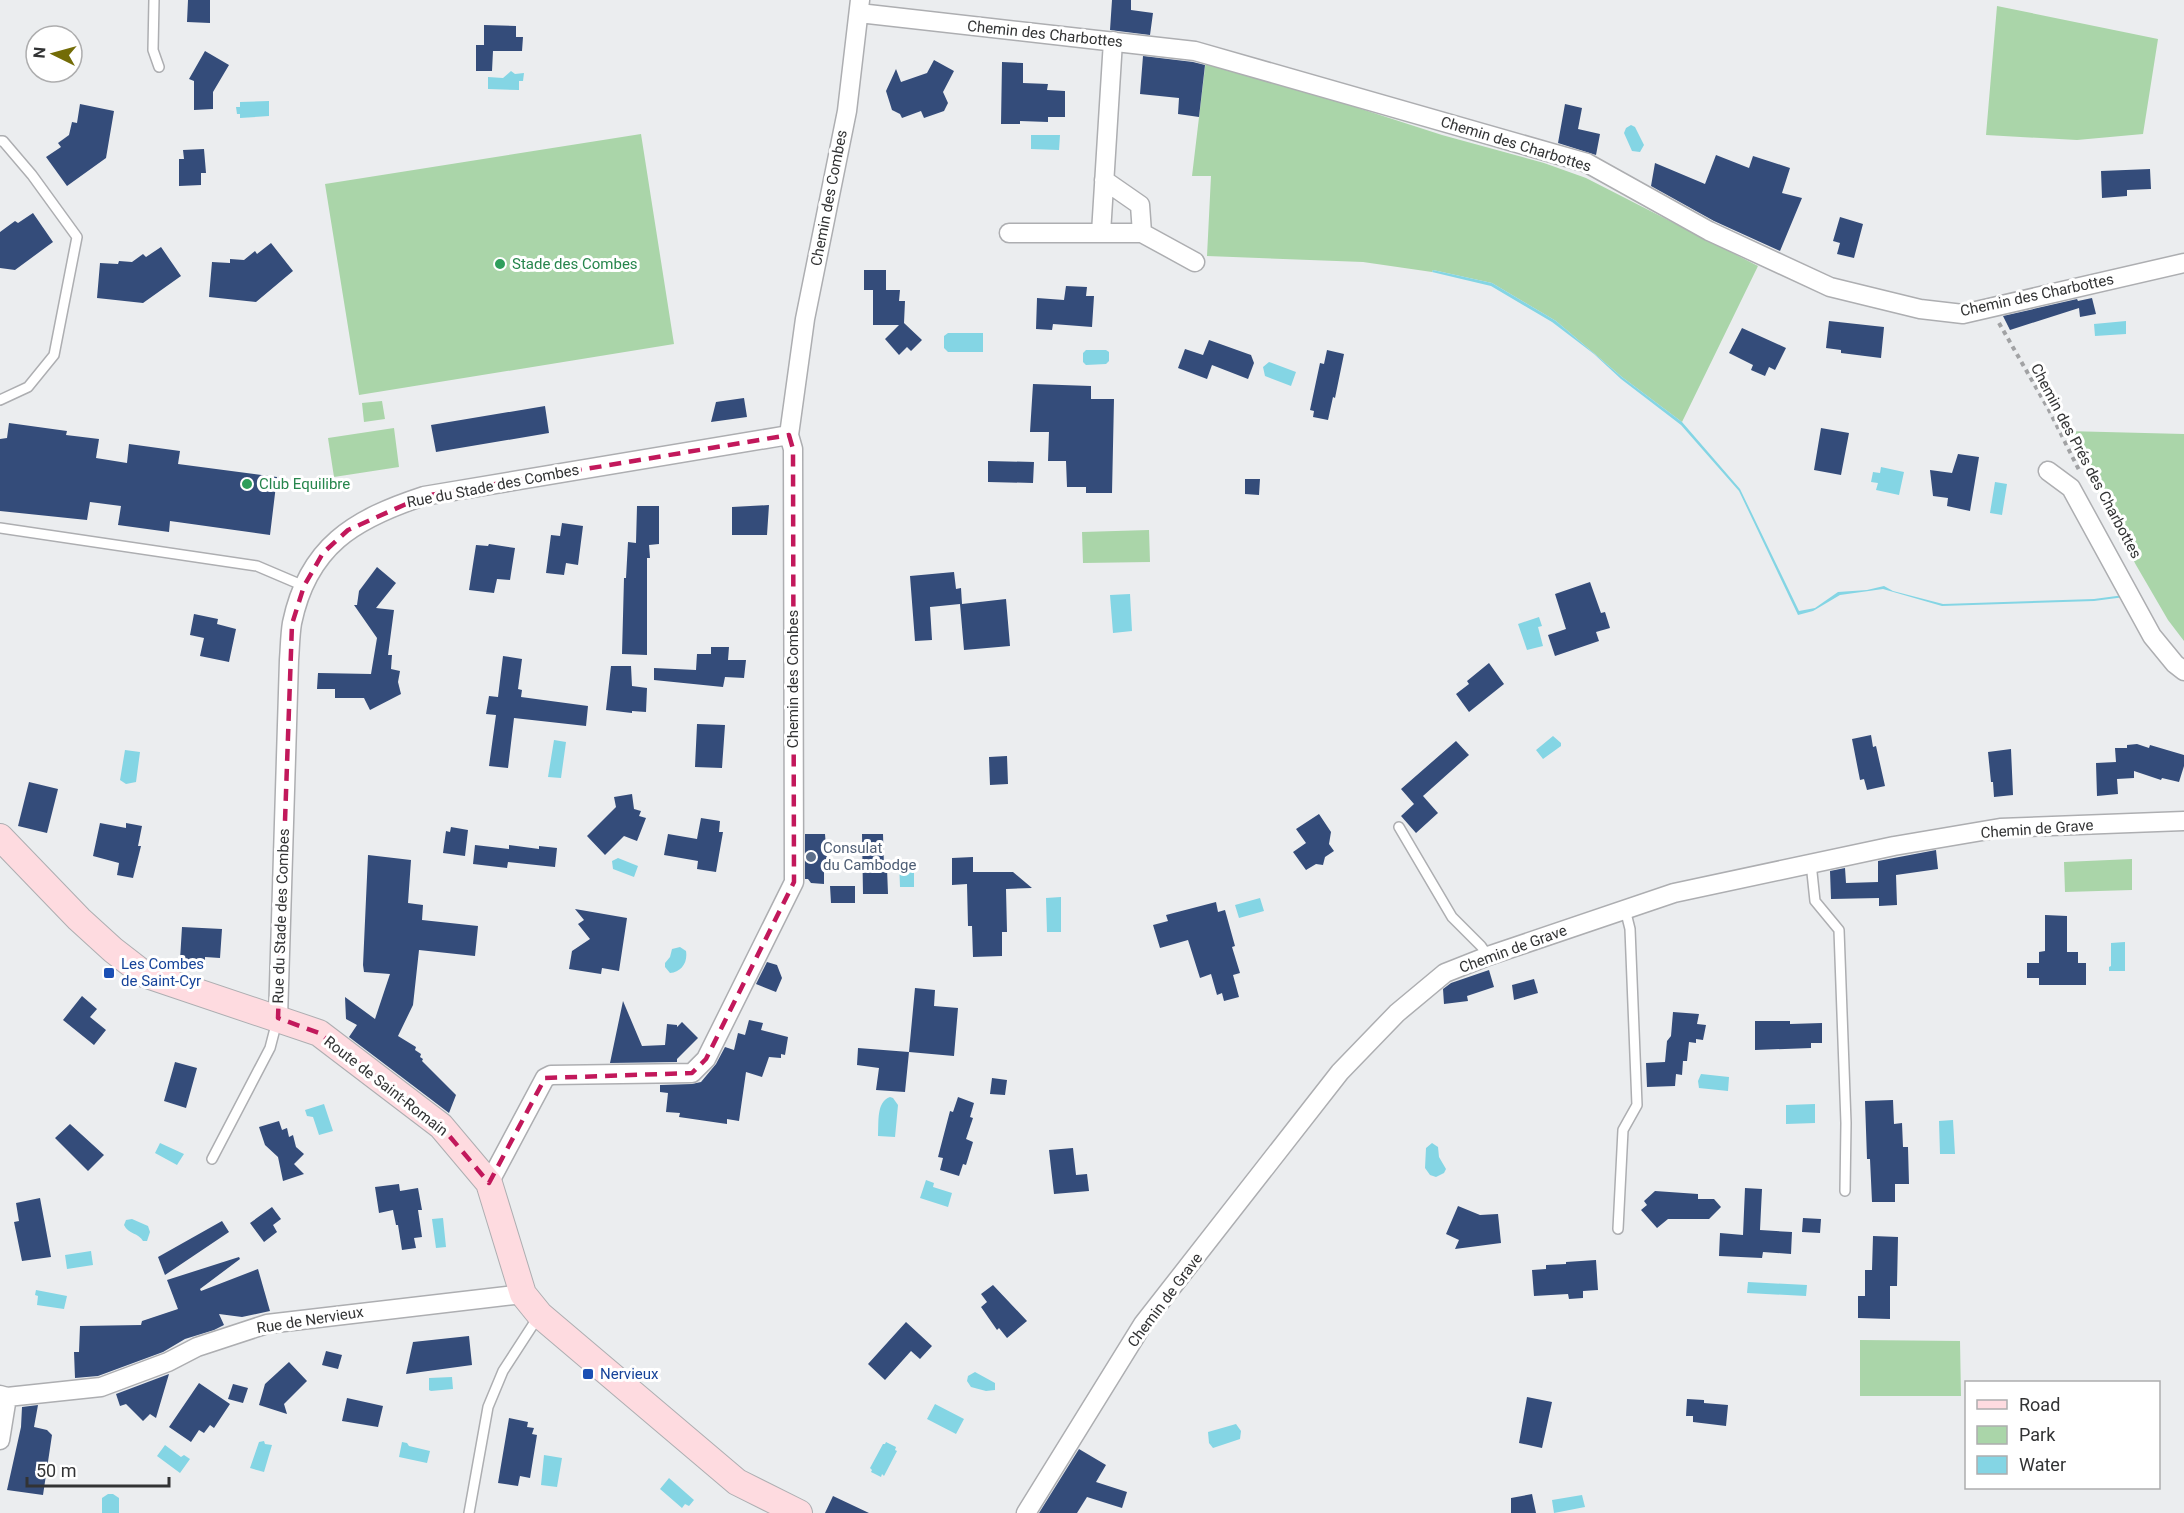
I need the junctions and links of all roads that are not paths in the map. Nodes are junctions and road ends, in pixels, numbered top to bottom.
1 (154, 0) edge
2 (860, 6) edge
3 (1113, 41) junction
4 (159, 67) dead end
5 (0, 141) edge
6 (1104, 180) junction
7 (1101, 232) junction
8 (1009, 233) dead end
9 (1142, 233) junction
10 (1195, 262) dead end
11 (2184, 263) edge
12 (0, 400) edge
13 (789, 435) junction
14 (2048, 471) dead end
15 (0, 528) edge
16 (304, 586) junction
17 (2184, 670) edge
18 (2184, 821) edge
19 (1399, 827) dead end
20 (0, 837) edge
21 (1811, 863) junction
22 (1625, 909) junction
23 (1488, 956) junction
24 (278, 1018) junction
25 (212, 1159) dead end
26 (489, 1182) junction
27 (1845, 1191) dead end
28 (1618, 1229) dead end
29 (523, 1294) junction
30 (540, 1315) junction
31 (3, 1396) edge
32 (0, 1440) edge
33 (469, 1513) edge
34 (799, 1513) edge
35 (1026, 1513) edge

1 - 4 lane
2 - 3 street, Chemin des Charbottes
2 - 13 street, Chemin des Combes
3 - 6 street
3 - 11 street, Chemin des Charbottes
5 - 12 lane
6 - 7 street
6 - 9 street
7 - 8 street
7 - 9 street
9 - 10 street
13 - 16 street, Rue du Stade des Combes
13 - 26 street, Chemin des Combes
14 - 17 street
15 - 16 lane
16 - 24 street, Rue du Stade des Combes
18 - 21 street, Chemin de Grave
19 - 23 lane
20 - 24 main road, Route de Saint-Romain
21 - 22 street, Chemin de Grave
21 - 27 lane
22 - 23 street, Chemin de Grave
22 - 28 lane
23 - 35 street, Chemin de Grave
24 - 25 lane
24 - 26 main road, Route de Saint-Romain
26 - 29 main road, Route de Saint-Romain
29 - 30 main road, Route de Saint-Romain
29 - 31 street, Rue de Nervieux
30 - 33 lane
30 - 34 main road, Route de Saint-Romain
31 - 32 street

